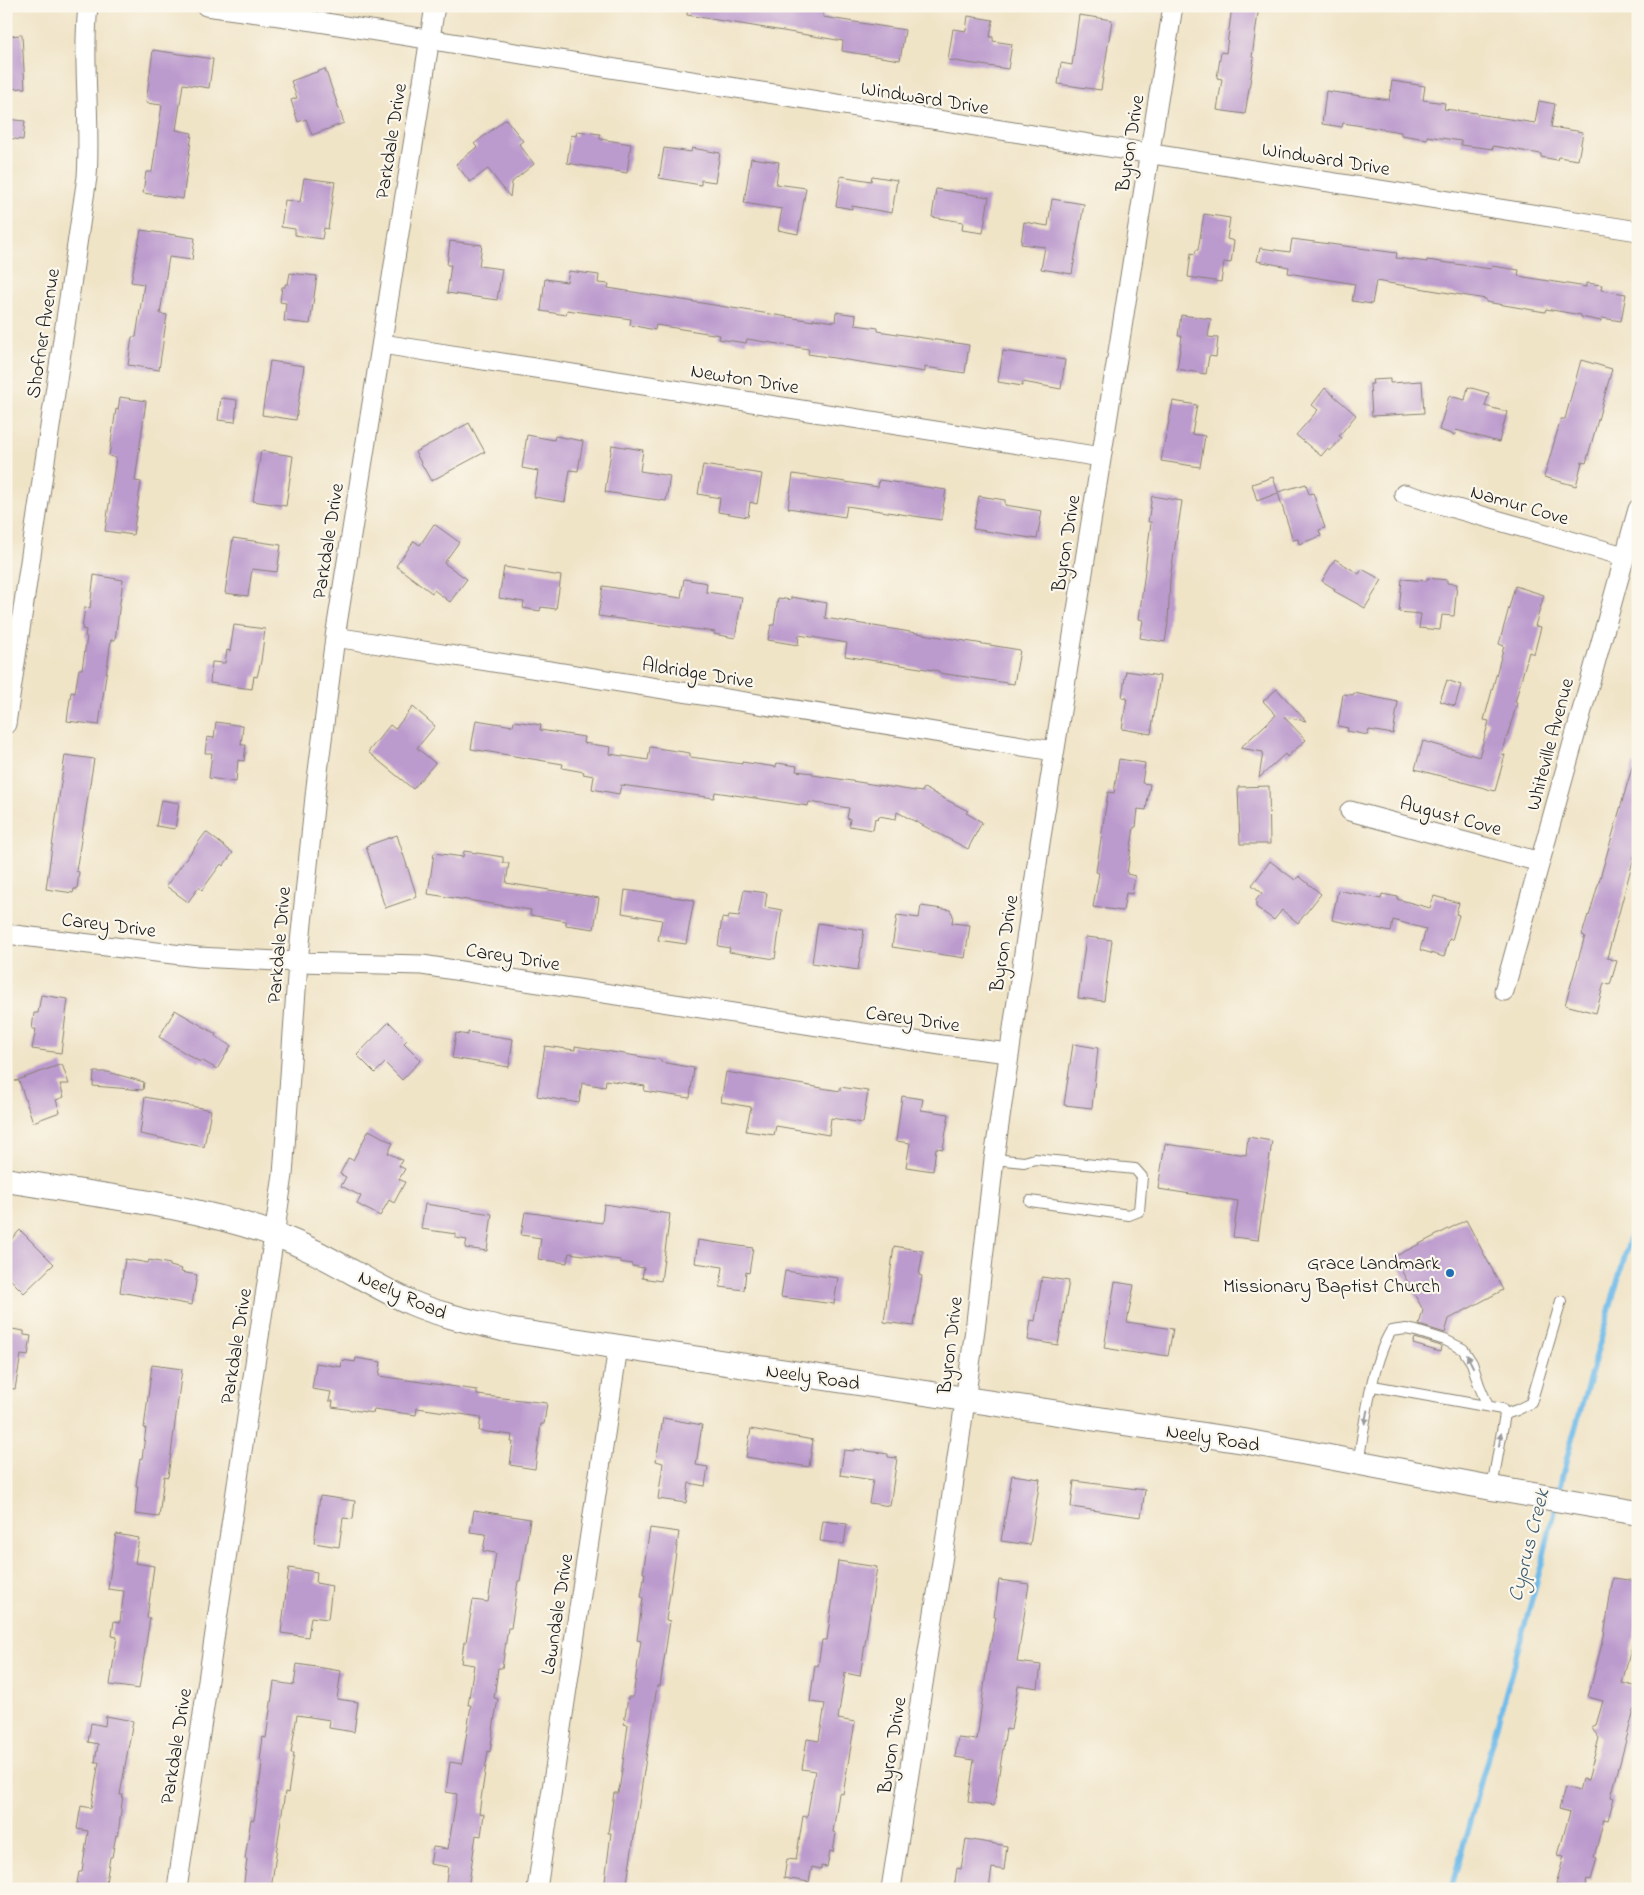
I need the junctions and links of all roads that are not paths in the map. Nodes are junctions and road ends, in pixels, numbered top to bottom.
1 (88, 6) edge
2 (206, 6) edge
3 (435, 6) edge
4 (1173, 6) edge
5 (430, 40) junction
6 (1150, 155) junction
7 (1638, 231) edge
8 (382, 344) junction
9 (1101, 457) junction
10 (1404, 494) dead end
11 (1638, 509) edge
12 (1624, 556) junction
13 (335, 637) junction
14 (6, 724) edge
15 (1054, 751) junction
16 (1350, 811) dead end
17 (1540, 862) junction
18 (6, 934) edge
19 (298, 962) junction
20 (1504, 991) dead end
21 (1009, 1053) junction
22 (994, 1159) junction
23 (6, 1180) edge
24 (1030, 1201) dead end
25 (275, 1234) junction
26 (1561, 1301) dead end
27 (618, 1347) junction
28 (1373, 1386) junction
29 (965, 1399) junction
30 (1488, 1406) junction
31 (1505, 1414) junction
32 (1358, 1463) junction
33 (1492, 1488) junction
34 (1638, 1513) edge
35 (177, 1889) edge
36 (537, 1889) edge
37 (891, 1889) edge

1 - 14 street, Shofner Avenue
2 - 5 street, Windward Drive
3 - 5 street, Parkdale Drive
4 - 6 street, Byron Drive
5 - 6 street, Windward Drive
5 - 8 street, Parkdale Drive
6 - 7 street, Windward Drive
6 - 9 street, Byron Drive
8 - 9 street, Newton Drive
8 - 13 street, Parkdale Drive
9 - 15 street, Byron Drive
10 - 12 street, Namur Cove
11 - 12 street, Whiteville Avenue
12 - 17 street, Whiteville Avenue
13 - 15 street, Aldridge Drive
13 - 19 street, Parkdale Drive
15 - 21 street, Byron Drive
16 - 17 street, August Cove
17 - 20 street, Whiteville Avenue
18 - 19 street, Carey Drive
19 - 21 street, Carey Drive
19 - 25 street, Parkdale Drive
21 - 22 street, Byron Drive
22 - 24 lane
22 - 29 street, Byron Drive
23 - 25 street, Neely Road
25 - 27 street, Neely Road
25 - 35 street, Parkdale Drive
26 - 31 lane
27 - 29 street, Neely Road
27 - 36 street, Lawndale Drive
28 - 30 lane
30 -> 28 lane
28 -> 32 lane
29 - 32 street, Neely Road
29 - 37 street, Byron Drive
30 - 31 lane
33 -> 31 lane
32 - 33 street, Neely Road
33 - 34 street, Neely Road

